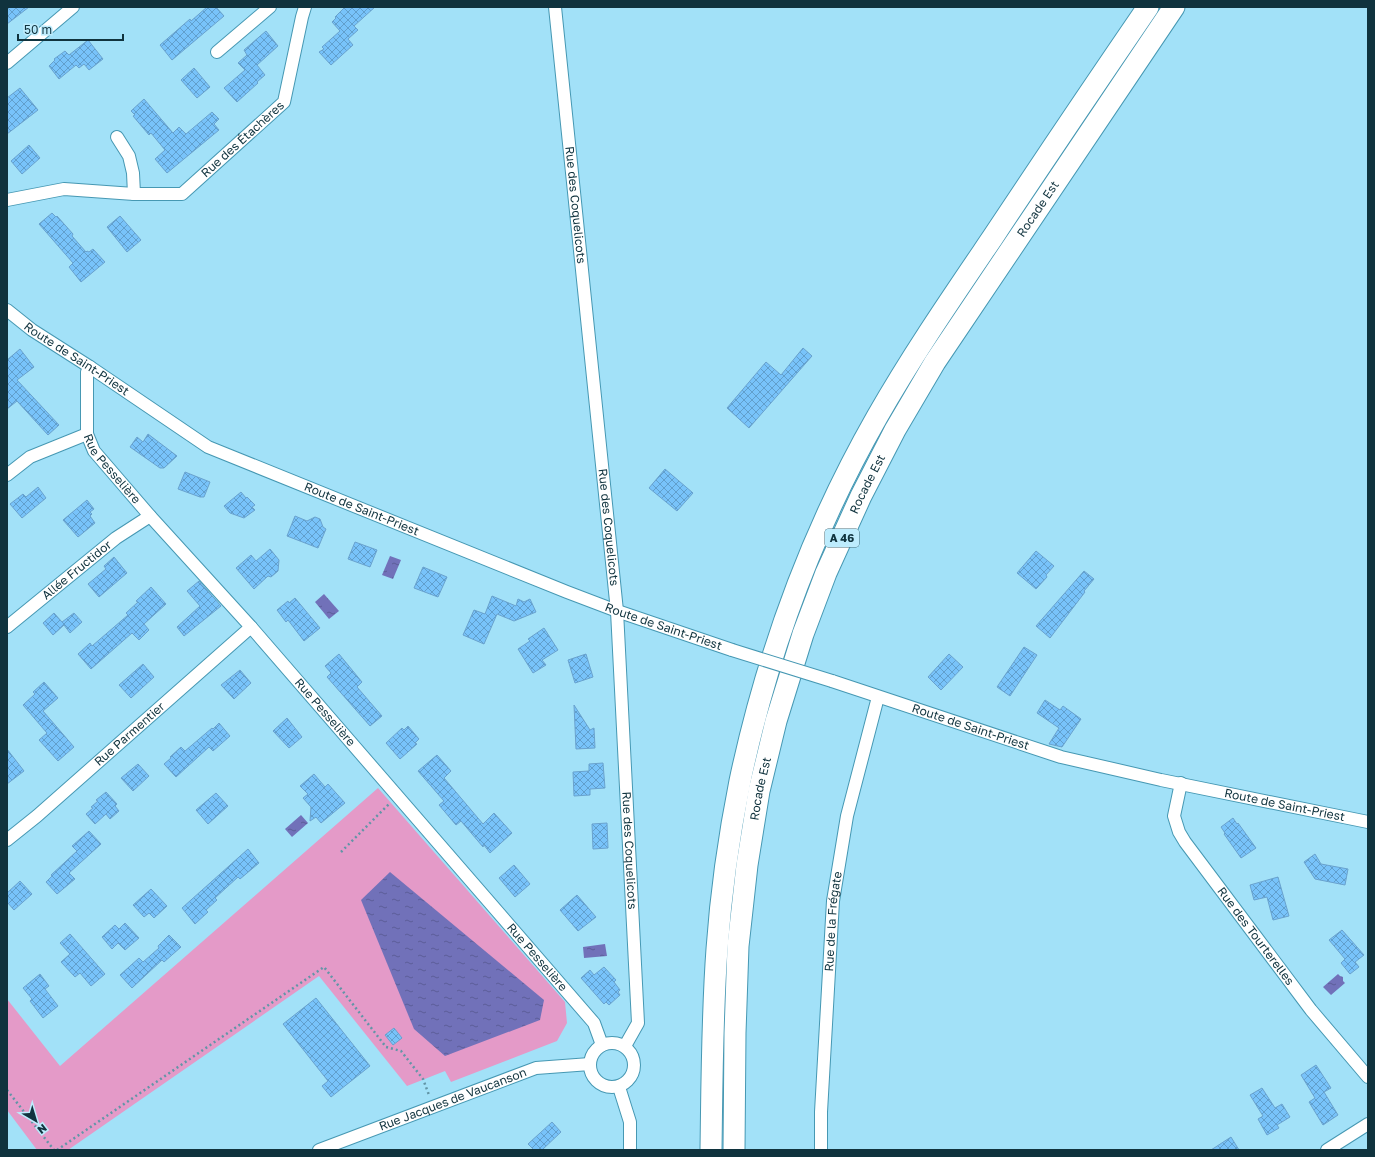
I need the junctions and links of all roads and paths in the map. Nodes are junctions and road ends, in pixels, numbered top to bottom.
1 (73, 7) edge
2 (270, 7) edge
3 (305, 7) edge
4 (555, 7) edge
5 (1148, 7) edge
6 (1174, 7) edge
7 (217, 52) dead end
8 (7, 63) edge
9 (117, 137) dead end
10 (134, 194) junction
11 (7, 200) edge
12 (8, 312) edge
13 (90, 367) junction
14 (87, 434) junction
15 (7, 475) edge
16 (150, 516) junction
17 (616, 611) junction
18 (7, 627) edge
19 (251, 627) junction
20 (878, 697) junction
21 (1181, 783) junction
22 (398, 796) junction
23 (1368, 822) edge
24 (9, 834) edge
25 (341, 852) dead end
26 (602, 1045) junction
27 (625, 1046) junction
28 (590, 1064) junction
29 (1368, 1077) edge
30 (619, 1087) junction
31 (7, 1090) edge
32 (434, 1106) junction
33 (1368, 1124) edge
34 (54, 1150) edge
35 (57, 1150) edge
36 (319, 1150) edge
37 (630, 1150) edge
38 (712, 1150) edge
39 (734, 1150) edge
40 (821, 1150) edge
41 (1327, 1150) edge

1 - 8 street
2 - 7 street
3 - 10 street, Rue des Étachères
4 - 17 street, Rue des Coquelicots
5 - 38 highway, Rocade Est / A 46
6 - 39 highway, Rocade Est / A 46
9 - 10 street
10 - 11 street, Rue des Étachères
12 - 13 street, Route de Saint-Priest
13 - 14 street, Rue Pesselière
13 - 17 street, Route de Saint-Priest
14 - 15 street
14 - 16 street, Rue Pesselière
16 - 18 street, Allée Fructidor
16 - 19 street, Rue Pesselière
17 - 20 street, Route de Saint-Priest, bridge
17 - 27 street, Rue des Coquelicots
19 - 22 street, Rue Pesselière
19 - 24 street, Rue Parmentier
20 - 21 street, Route de Saint-Priest
20 - 40 street, Rue de la Frégate
21 - 23 street, Route de Saint-Priest
21 - 29 street, Rue des Tourterelles
22 - 25 path
22 - 26 street, Rue Pesselière
26 - 27 street
26 - 28 street
27 - 30 street
28 - 30 street
28 - 32 street, Rue Jacques de Vaucanson
30 - 37 street
31 - 34 path
32 - 35 path
32 - 36 street, Rue Jacques de Vaucanson
33 - 41 street

